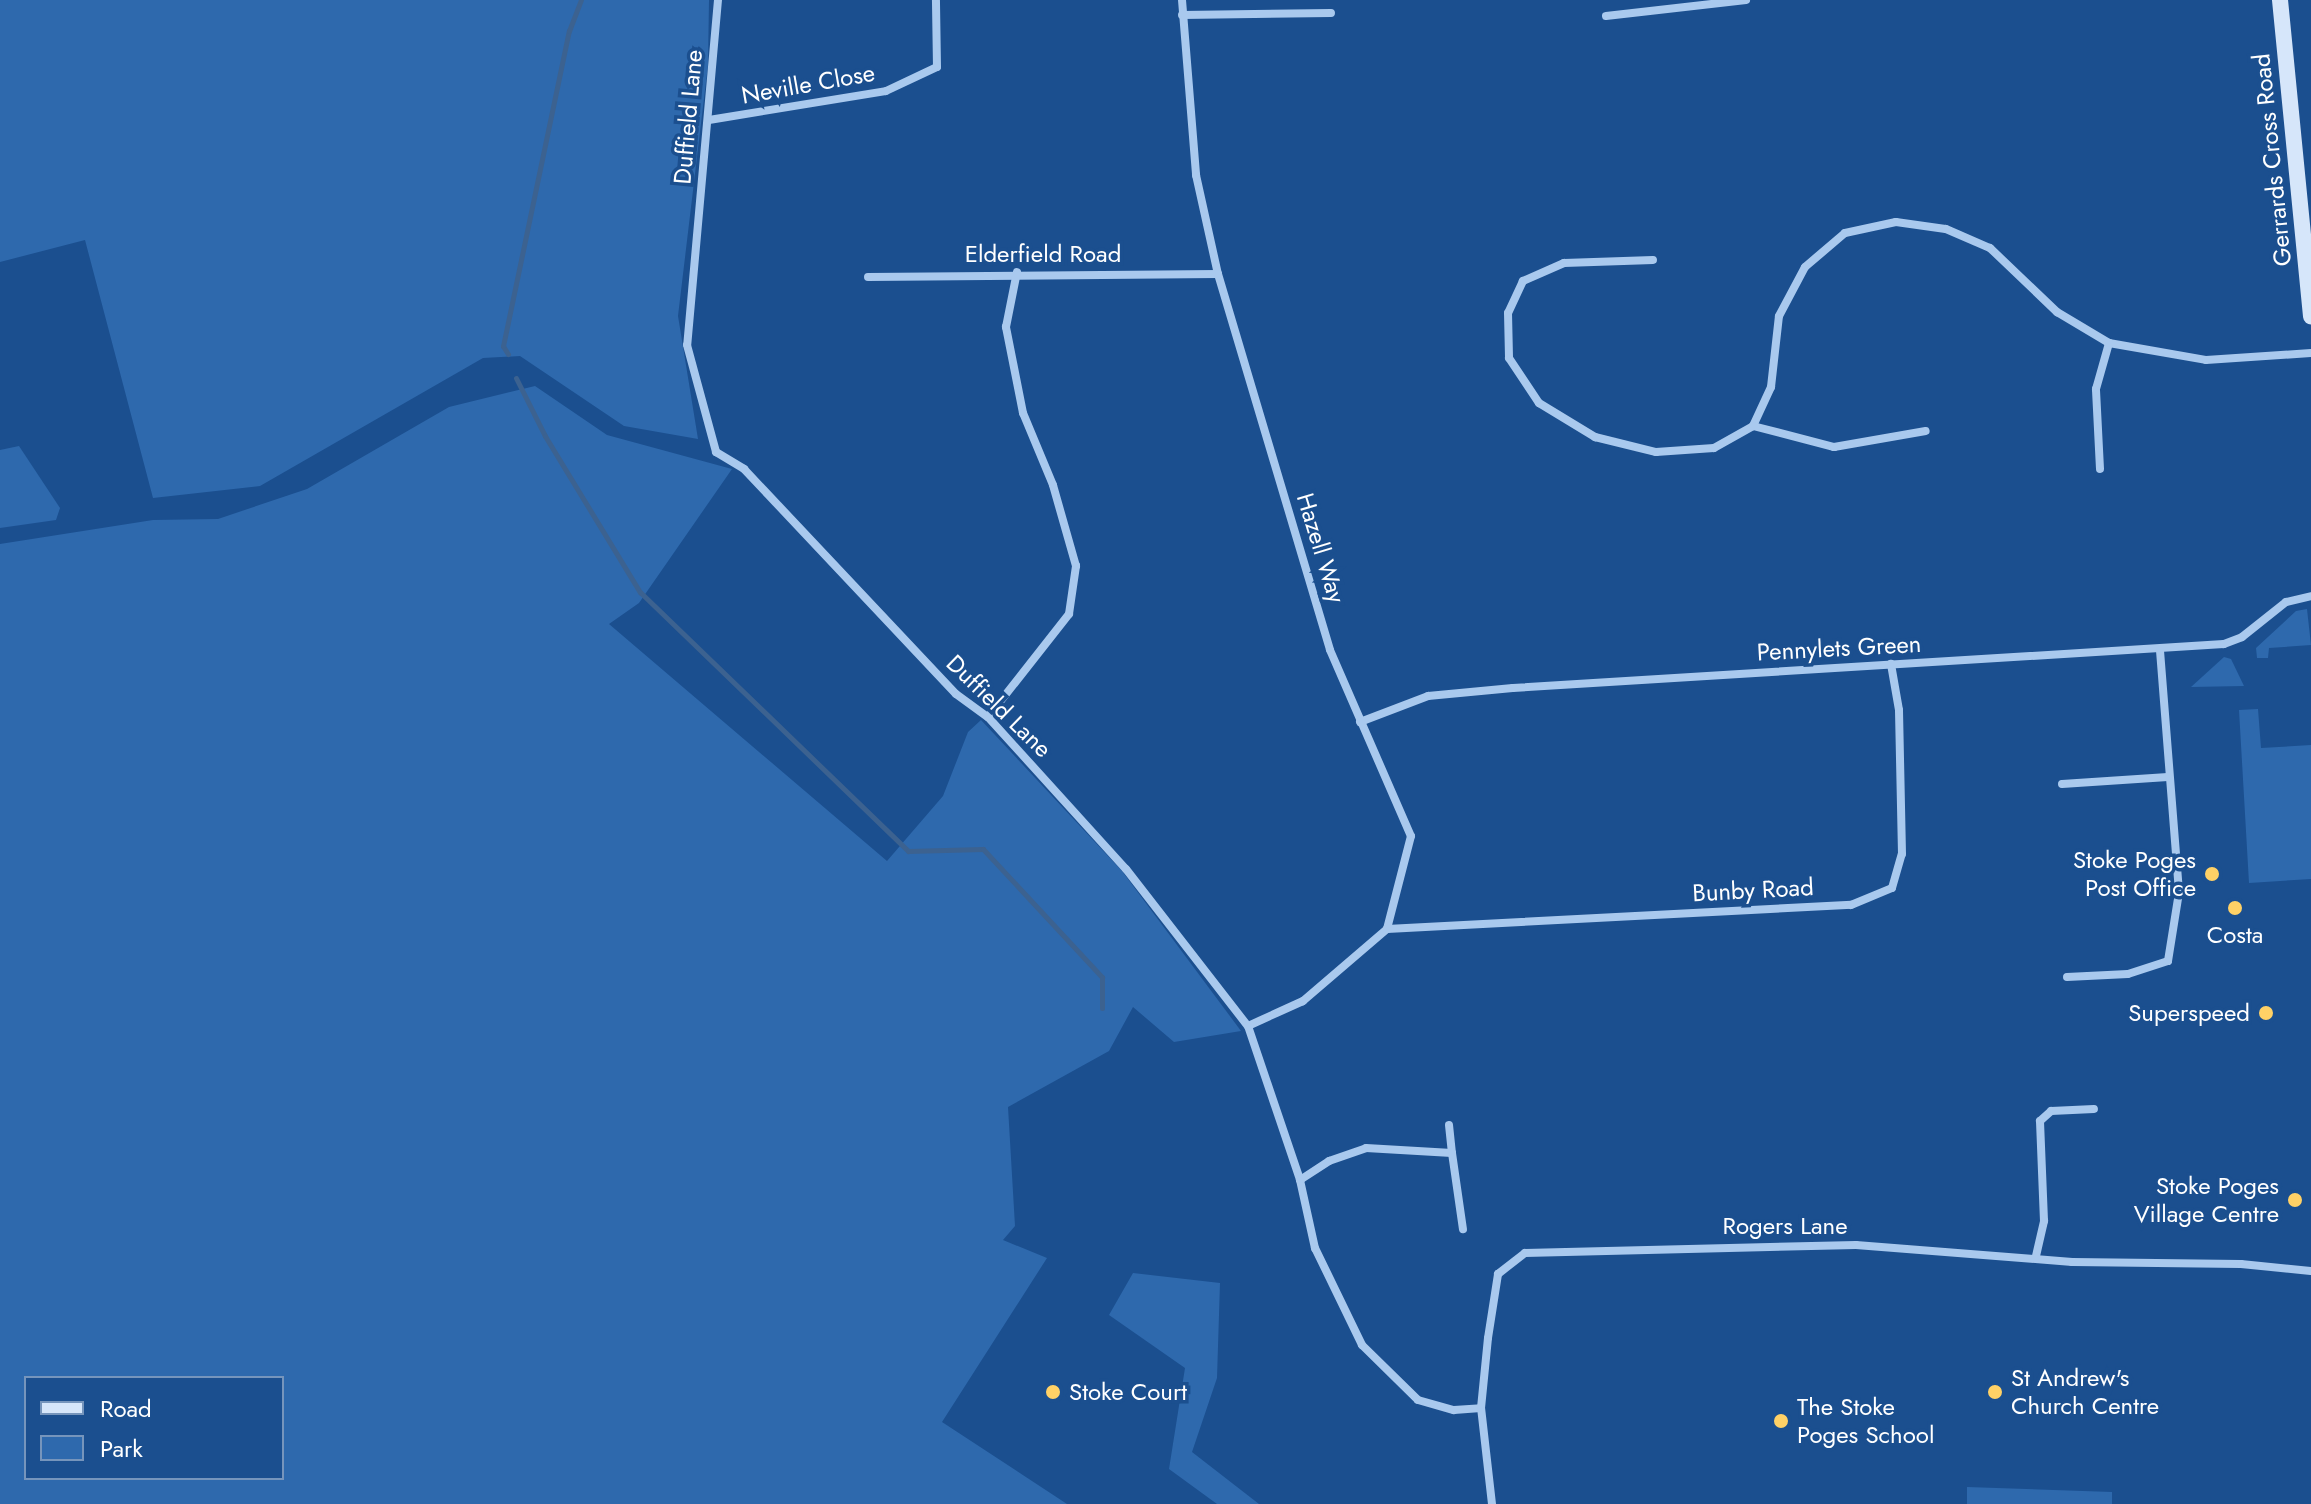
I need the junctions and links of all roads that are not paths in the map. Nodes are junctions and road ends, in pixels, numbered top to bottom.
1 (718, 0) edge
2 (936, 0) edge
3 (1182, 0) edge
4 (1746, 0) edge
5 (2280, 0) edge
6 (1331, 13) dead end
7 (1182, 15) junction
8 (1606, 16) dead end
9 (709, 120) junction
10 (1653, 260) dead end
11 (1017, 272) junction
12 (1218, 274) junction
13 (868, 277) dead end
14 (2311, 316) edge
15 (2109, 343) junction
16 (2311, 353) edge
17 (1753, 426) junction
18 (1926, 431) dead end
19 (2100, 469) dead end
20 (2311, 596) edge
21 (2160, 651) junction
22 (1891, 664) junction
23 (988, 717) junction
24 (1360, 722) junction
25 (2168, 777) junction
26 (2062, 784) dead end
27 (1387, 929) junction
28 (2067, 977) dead end
29 (1248, 1026) junction
30 (2094, 1109) dead end
31 (1449, 1125) dead end
32 (1452, 1153) junction
33 (1300, 1180) junction
34 (1463, 1229) dead end
35 (2036, 1256) junction
36 (2311, 1271) edge
37 (1481, 1408) junction
38 (1492, 1504) edge

1 - 9 street, Duffield Lane
2 - 9 street, Neville Close
3 - 7 street, Hazell Way
4 - 8 street
5 - 14 main road, Gerrards Cross Road
6 - 7 street
7 - 12 street, Hazell Way
9 - 23 street, Duffield Lane
10 - 17 street
11 - 12 street, Elderfield Road
11 - 13 street, Elderfield Road
11 - 23 street
12 - 24 street, Hazell Way
15 - 16 street
15 - 17 street
15 - 19 street
17 - 18 street
20 - 21 street, Pennylets Green
21 - 22 street, Pennylets Green
21 - 25 street
22 - 24 street, Pennylets Green
22 - 27 street, Bunby Road
23 - 29 street, Duffield Lane
24 - 27 street, Hazell Way
25 - 26 street
25 - 28 street
27 - 29 street
29 - 33 street, Duffield Lane
30 - 35 street
31 - 32 street
32 - 33 street
32 - 34 street
33 - 37 street, Duffield Lane
35 - 36 street, Rogers Lane
35 - 37 street, Rogers Lane
37 - 38 street, Rogers Lane

